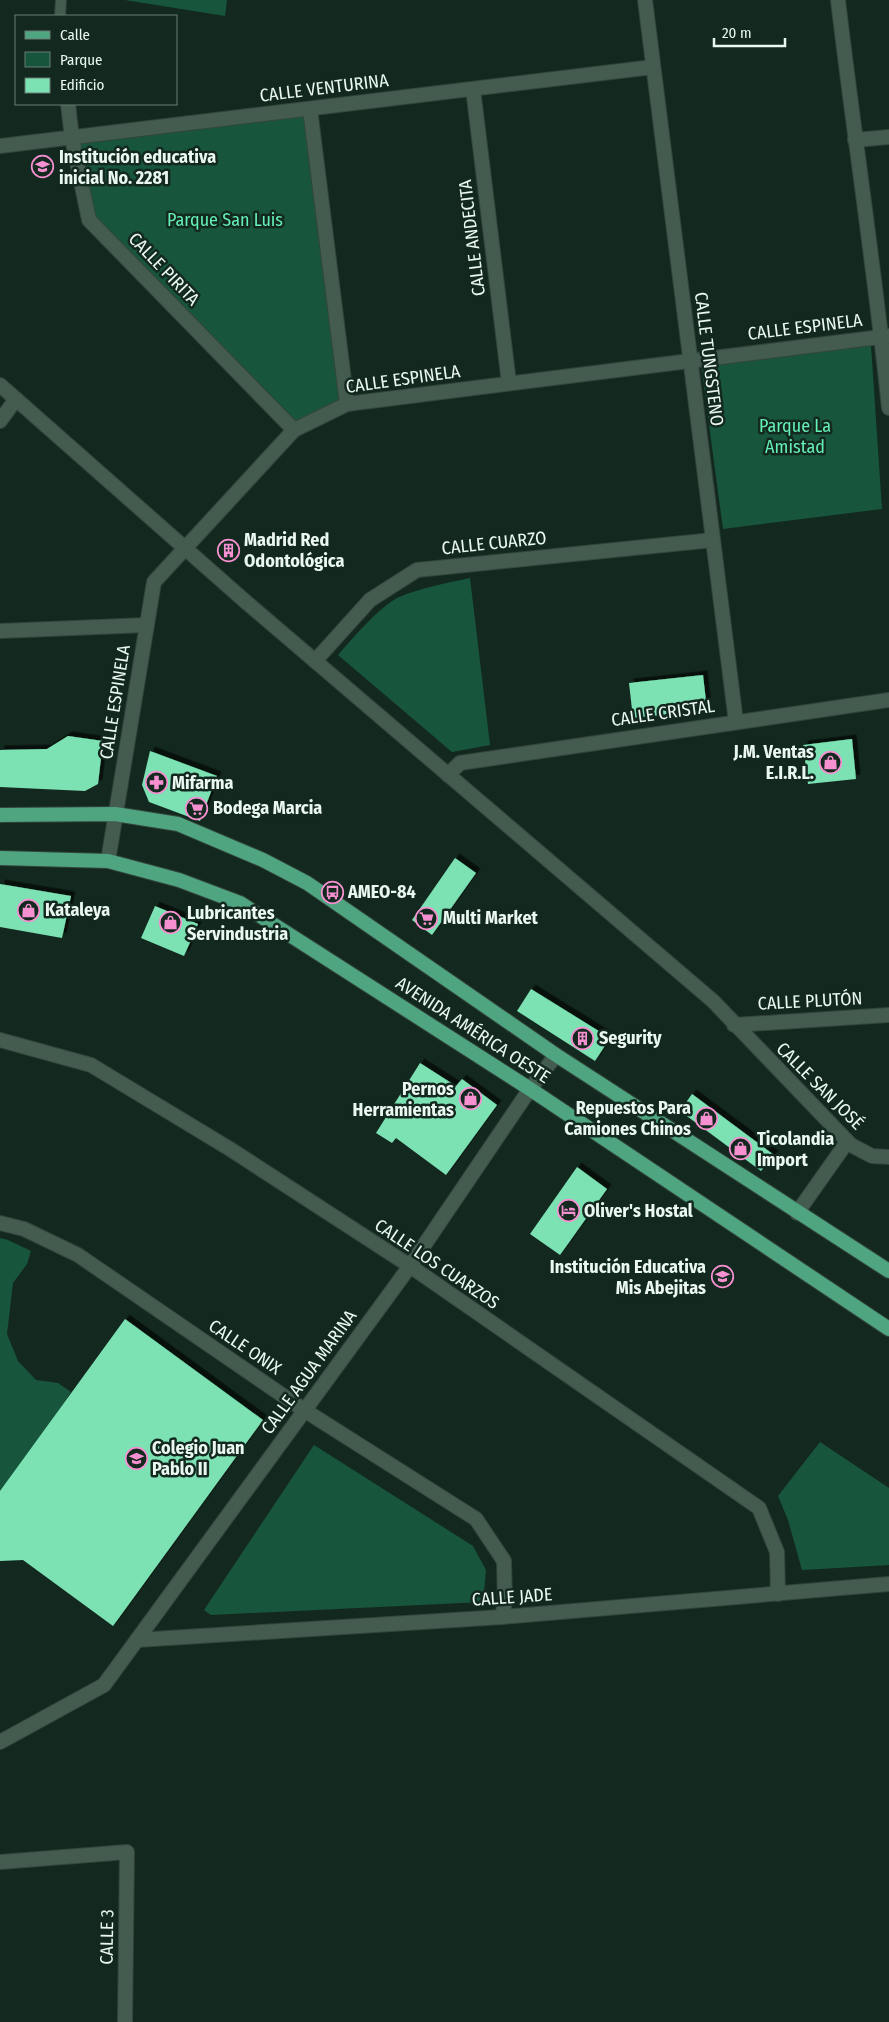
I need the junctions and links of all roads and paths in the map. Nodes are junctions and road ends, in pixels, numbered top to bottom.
1 (61, 0) edge
2 (645, 0) edge
3 (838, 0) edge
4 (60, 15) edge
5 (653, 66) junction
6 (473, 89) junction
7 (68, 105) edge
8 (310, 109) junction
9 (889, 137) edge
10 (72, 138) junction
11 (855, 140) junction
12 (0, 146) edge
13 (885, 336) edge
14 (690, 360) junction
15 (509, 383) junction
16 (0, 385) edge
17 (16, 399) junction
18 (347, 404) junction
19 (889, 408) edge
20 (0, 421) edge
21 (294, 430) junction
22 (713, 540) junction
23 (184, 548) junction
24 (147, 625) junction
25 (0, 631) edge
26 (315, 661) junction
27 (889, 700) edge
28 (736, 722) junction
29 (448, 775) junction
30 (115, 814) junction
31 (0, 815) edge
32 (0, 858) edge
33 (108, 860) junction
34 (889, 1016) edge
35 (734, 1025) junction
36 (0, 1040) edge
37 (556, 1055) junction
38 (530, 1089) junction
39 (847, 1142) junction
40 (889, 1157) edge
41 (797, 1213) junction
42 (0, 1223) edge
43 (410, 1266) junction
44 (889, 1271) edge
45 (889, 1328) edge
46 (304, 1410) junction
47 (889, 1584) edge
48 (778, 1594) junction
49 (502, 1616) junction
50 (137, 1640) junction
51 (0, 1742) edge
52 (0, 1862) edge
53 (125, 2022) edge

1 - 4 lane
2 - 5 street, CALLE TUNGSTENO
3 - 11 street
5 - 6 street, CALLE VENTURINA
5 - 14 street, CALLE TUNGSTENO
6 - 8 street, CALLE VENTURINA
6 - 15 street, CALLE ANDECITA
7 - 10 street, CALLE PIRITA
8 - 10 street, CALLE VENTURINA
8 - 18 street
9 - 11 street
10 - 12 street, CALLE VENTURINA
10 - 21 street, CALLE PIRITA
11 - 13 street
13 - 14 street, CALLE ESPINELA
13 - 19 street
14 - 15 street, CALLE ESPINELA
14 - 22 street, CALLE TUNGSTENO
15 - 18 street, CALLE ESPINELA
16 - 17 street, CALLE SAN JOSÉ
17 - 20 street
17 - 23 street, CALLE SAN JOSÉ
18 - 21 street, CALLE ESPINELA
21 - 23 street, CALLE ESPINELA
22 - 26 street, CALLE CUARZO
22 - 28 street, CALLE TUNGSTENO
23 - 24 street, CALLE ESPINELA
23 - 26 street, CALLE SAN JOSÉ
24 - 25 street
24 - 30 street, CALLE ESPINELA
26 - 29 street, CALLE SAN JOSÉ
27 - 28 street, CALLE CRISTAL
28 - 29 street, CALLE CRISTAL
29 - 35 street, CALLE SAN JOSÉ
30 - 31 main road, AVENIDA AMÉRICA OESTE
30 - 33 street, CALLE ESPINELA
30 - 37 main road, AVENIDA AMÉRICA OESTE
32 - 33 main road, AVENIDA AMÉRICA OESTE
33 - 38 main road, AVENIDA AMÉRICA OESTE
34 - 35 street, CALLE PLUTÓN
35 - 39 street, CALLE SAN JOSÉ
36 - 43 street, CALLE LOS CUARZOS
37 - 38 street, CALLE AGUA MARINA
37 - 41 main road, AVENIDA AMÉRICA OESTE
38 - 43 street, CALLE AGUA MARINA
38 - 45 main road, AVENIDA AMÉRICA OESTE
39 - 40 street, CALLE SAN JOSÉ
39 - 41 street
41 - 44 main road, AVENIDA AMÉRICA OESTE
42 - 46 street, CALLE ONIX
43 - 46 street, CALLE AGUA MARINA
43 - 48 street, CALLE LOS CUARZOS
46 - 49 street, CALLE ONIX
46 - 50 street, CALLE AGUA MARINA
47 - 48 street, CALLE JADE
48 - 49 street, CALLE JADE
49 - 50 street, CALLE JADE
50 - 51 street, CALLE AGUA MARINA
52 - 53 street, CALLE 3

